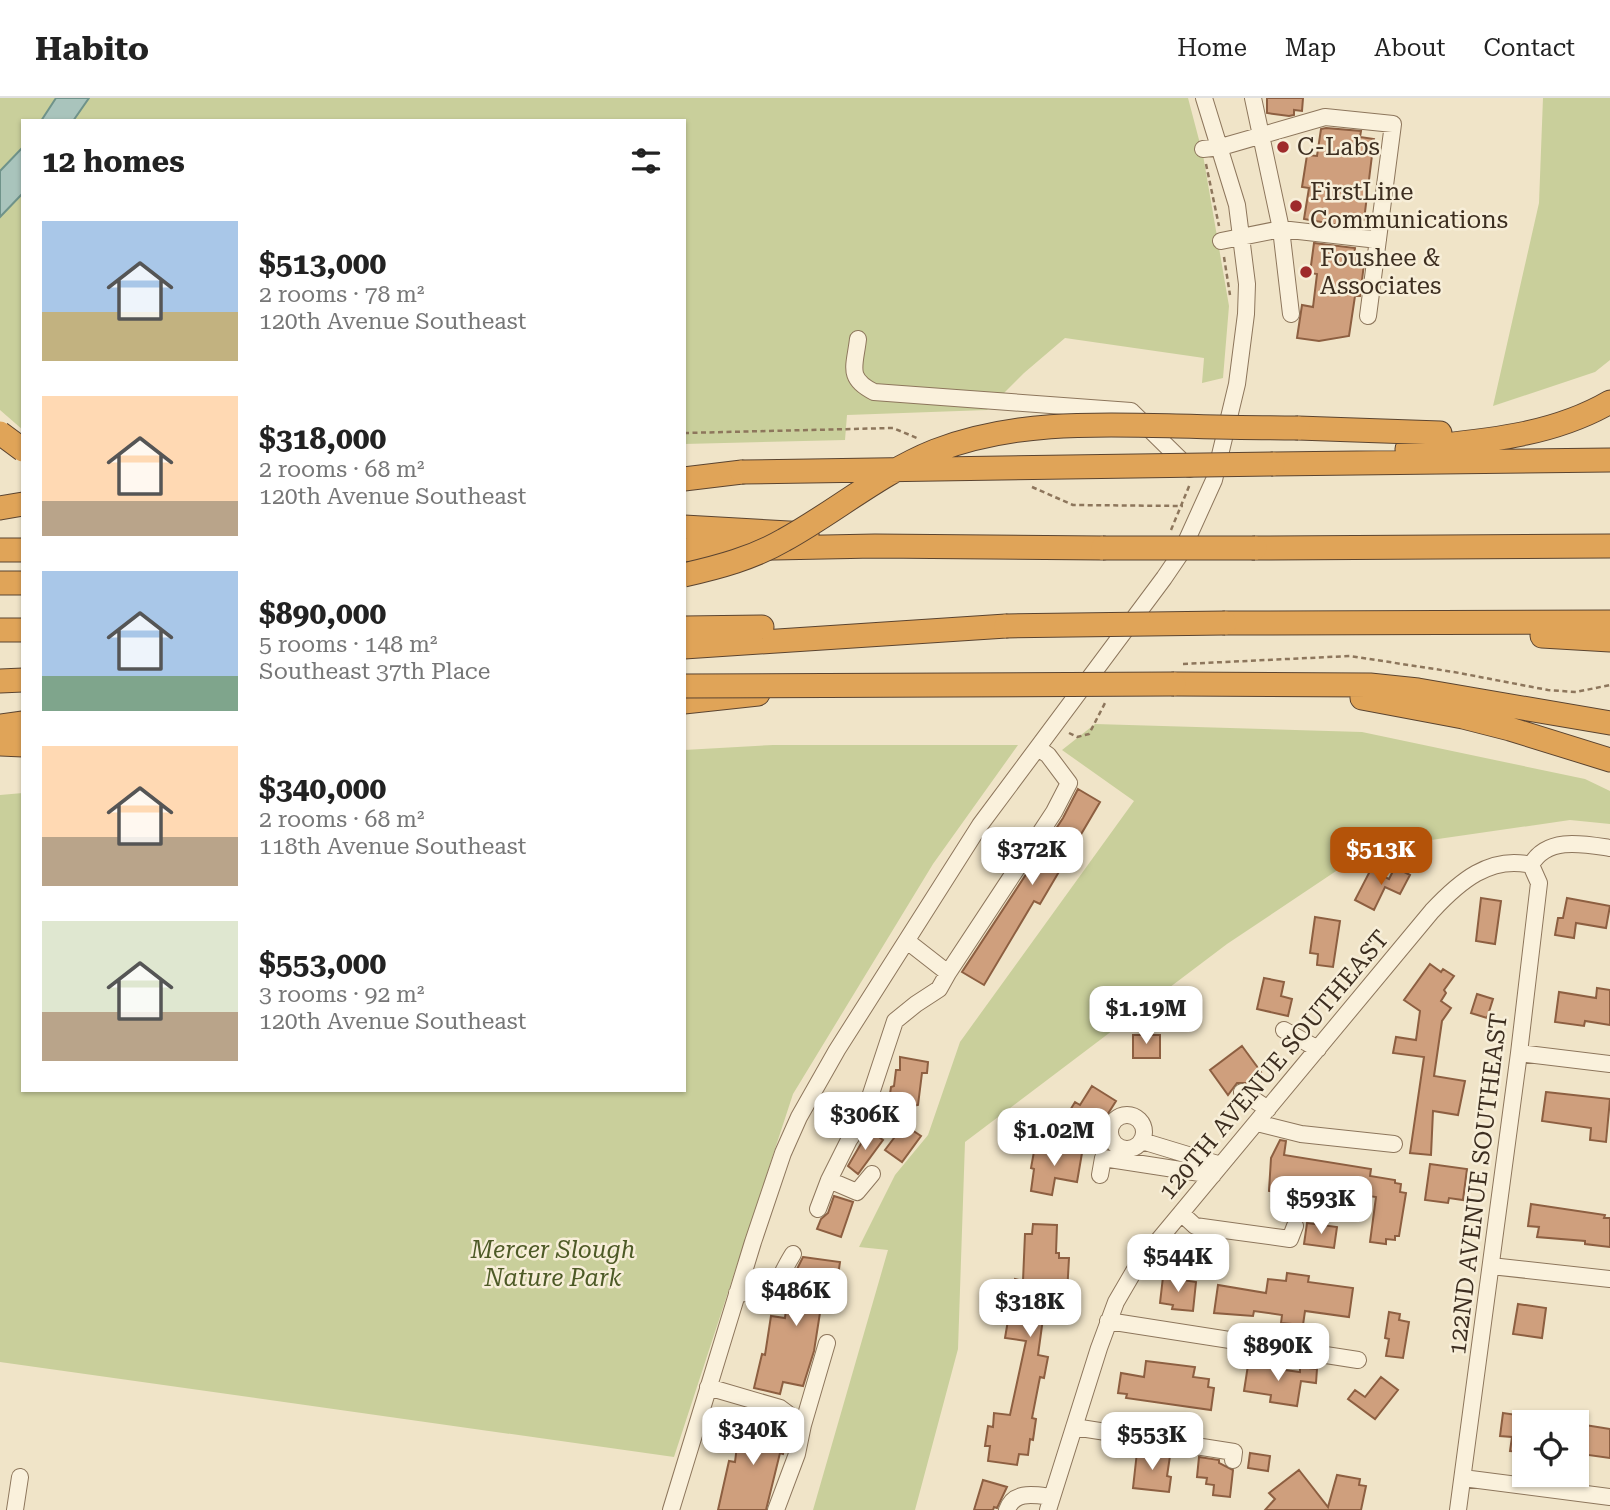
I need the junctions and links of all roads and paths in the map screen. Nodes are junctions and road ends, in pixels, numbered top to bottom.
1 (1205, 98) edge
2 (1253, 98) edge
3 (1261, 135) junction
4 (1221, 147) junction
5 (1203, 149) joint
6 (1281, 229) junction
7 (1242, 238) junction
8 (1378, 240) junction
9 (1221, 241) junction
10 (1231, 303) dead end
11 (1291, 314) dead end
12 (1368, 316) dead end
13 (858, 339) dead end
14 (1610, 402) edge
15 (1572, 420) junction
16 (0, 433) edge
17 (700, 433) dead end
18 (701, 441) dead end
19 (21, 449) edge
20 (1610, 460) edge
21 (1310, 462) junction
22 (686, 471) edge
23 (742, 472) junction
24 (1194, 474) joint
25 (686, 479) edge
26 (21, 505) edge
27 (1112, 506) dead end
28 (0, 508) edge
29 (686, 527) edge
30 (875, 546) junction
31 (1610, 546) edge
32 (0, 550) edge
33 (21, 550) edge
34 (686, 550) edge
35 (686, 574) edge
36 (0, 583) edge
37 (21, 583) edge
38 (1326, 622) junction
39 (1610, 622) edge
40 (1006, 626) junction
41 (686, 628) edge
42 (0, 630) edge
43 (21, 630) edge
44 (1610, 640) edge
45 (686, 646) edge
46 (0, 667) edge
47 (21, 669) edge
48 (21, 680) edge
49 (0, 681) edge
50 (882, 684) junction
51 (1234, 684) junction
52 (686, 686) edge
53 (686, 702) edge
54 (21, 723) edge
55 (1610, 723) edge
56 (0, 726) edge
57 (0, 744) edge
58 (21, 745) edge
59 (1038, 748) junction
60 (1610, 760) edge
61 (1610, 848) edge
62 (1531, 865) junction
63 (907, 941) junction
64 (948, 973) junction
65 (1284, 1030) dead end
66 (1318, 1049) junction
67 (1519, 1053) junction
68 (1610, 1064) edge
69 (1242, 1092) dead end
70 (1268, 1109) junction
71 (1257, 1123) junction
72 (1142, 1141) dead end
73 (1394, 1144) dead end
74 (1217, 1170) junction
75 (872, 1174) dead end
76 (1100, 1175) dead end
77 (829, 1180) junction
78 (818, 1209) dead end
79 (1181, 1213) junction
80 (1295, 1226) dead end
81 (793, 1254) dead end
82 (1491, 1266) junction
83 (1610, 1279) edge
84 (737, 1293) junction
85 (1108, 1321) junction
86 (827, 1342) dead end
87 (1359, 1360) dead end
88 (708, 1387) junction
89 (803, 1425) junction
90 (1074, 1427) junction
91 (1233, 1460) dead end
92 (20, 1477) dead end
93 (1463, 1478) junction
94 (1610, 1497) edge
95 (1050, 1504) edge
96 (15, 1510) edge
97 (671, 1510) edge
98 (776, 1510) edge
99 (1007, 1510) edge
100 (1458, 1510) edge

1 - 4 street
2 - 3 street
3 - 4 street
3 - 6 street
3 - 8 street
4 - 5 street
4 - 7 street
5 - 9 path
6 - 7 street
6 - 8 street
6 - 11 street
7 - 9 street
7 - 59 street
8 - 12 street
9 - 10 path
13 - 24 street
14 - 15 highway
15 - 21 highway
15 - 35 highway, bridge
16 - 19 highway, bridge
17 - 18 path
20 - 21 highway
21 - 23 highway, bridge
22 - 23 highway
23 - 25 highway
24 - 27 path
26 - 28 highway
29 - 30 highway, bridge
30 - 31 highway, bridge
30 - 34 highway, bridge
32 - 33 highway
36 - 37 highway
38 - 39 highway
38 - 40 highway, bridge
38 - 44 highway
40 - 41 highway
40 - 45 highway
42 - 43 highway
46 - 47 highway
48 - 49 highway
50 - 51 highway, bridge
50 - 52 highway, bridge
50 - 53 highway, bridge
51 - 55 highway
51 - 60 highway
54 - 56 highway
57 - 58 highway
59 - 63 street
59 - 64 street
61 - 62 street
62 - 66 street, 120TH AVENUE SOUTHEAST
62 - 67 street, 122ND AVENUE SOUTHEAST
63 - 64 street
63 - 84 street
64 - 77 street
65 - 66 street
66 - 70 street, 120TH AVENUE SOUTHEAST
67 - 68 street
67 - 82 street, 122ND AVENUE SOUTHEAST
69 - 70 street
70 - 71 street, 120TH AVENUE SOUTHEAST
71 - 73 street
71 - 74 street, 120TH AVENUE SOUTHEAST
72 - 74 street
74 - 76 street
74 - 79 street, 120TH AVENUE SOUTHEAST
75 - 77 street
77 - 78 street
79 - 80 street
79 - 85 street, 120TH AVENUE SOUTHEAST
81 - 84 street
82 - 83 street
82 - 93 street, 122ND AVENUE SOUTHEAST
84 - 88 street
85 - 87 street
85 - 90 street, 120TH AVENUE SOUTHEAST
86 - 89 street
88 - 89 street
88 - 97 street
89 - 98 street
90 - 91 street
90 - 95 street, 120TH AVENUE SOUTHEAST
92 - 96 street
93 - 94 street
93 - 100 street, 122ND AVENUE SOUTHEAST
95 - 99 street

